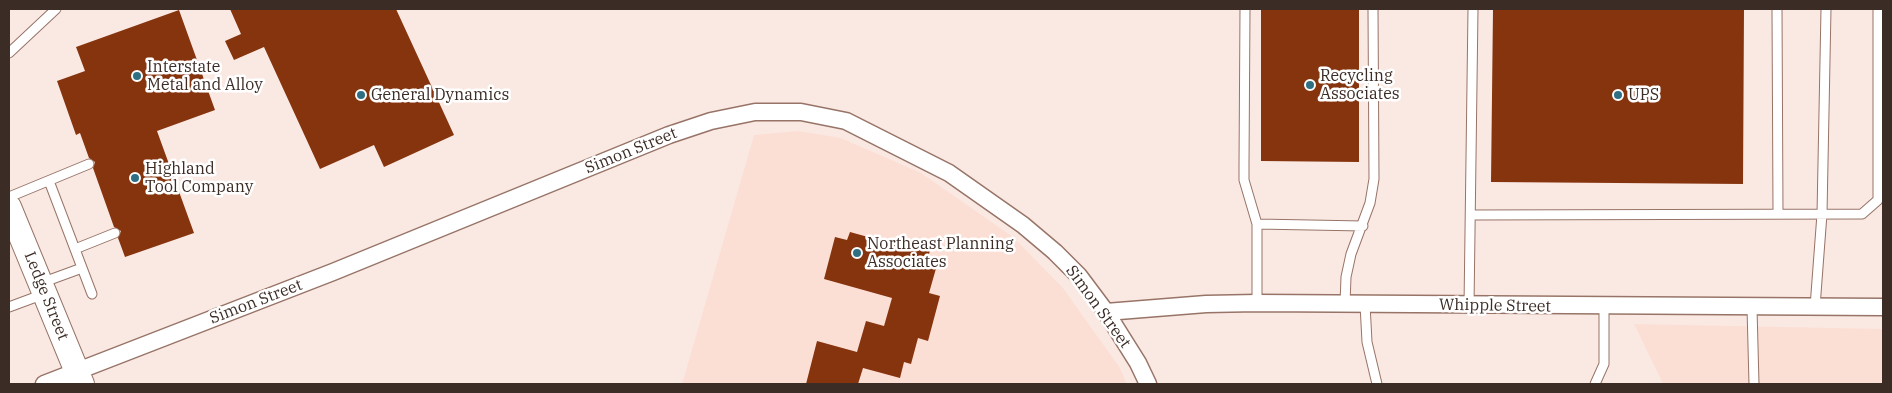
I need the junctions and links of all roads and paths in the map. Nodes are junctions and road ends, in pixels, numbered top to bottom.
1 (56, 9) edge
2 (1245, 9) edge
3 (1373, 9) edge
4 (1473, 9) edge
5 (1777, 9) edge
6 (1826, 9) edge
7 (1878, 9) edge
8 (9, 53) edge
9 (89, 164) dead end
10 (49, 181) junction
11 (9, 197) edge
12 (9, 207) edge
13 (1778, 213) junction
14 (1822, 214) junction
15 (1471, 215) junction
16 (1257, 224) junction
17 (1363, 226) junction
18 (115, 234) dead end
19 (75, 249) junction
20 (82, 268) junction
21 (43, 288) junction
22 (92, 294) dead end
23 (1256, 304) junction
24 (1345, 304) junction
25 (1365, 304) junction
26 (1469, 306) junction
27 (9, 307) edge
28 (1604, 307) junction
29 (1883, 307) edge
30 (1752, 308) junction
31 (1816, 308) junction
32 (1106, 312) junction
33 (79, 378) edge
34 (44, 384) edge
35 (1148, 384) edge
36 (1377, 384) edge
37 (1595, 384) edge
38 (1754, 384) edge

1 - 8 lane
2 - 16 lane
3 - 17 lane
4 - 15 lane
5 - 13 lane
6 - 14 lane
7 - 14 lane
9 - 10 lane
10 - 11 lane
10 - 19 lane
12 - 21 street, Ledge Street
13 - 14 lane
13 - 15 lane
14 - 31 lane
15 - 26 lane
16 - 17 lane
16 - 23 lane
17 - 24 lane
18 - 19 lane
19 - 20 lane
20 - 21 lane
20 - 22 lane
21 - 27 lane
21 - 33 street, Ledge Street
23 - 24 street, Whipple Street
23 - 32 street, Whipple Street
24 - 25 street, Whipple Street
25 - 26 street, Whipple Street
25 - 36 lane
26 - 28 street, Whipple Street
28 - 30 street, Whipple Street
28 - 37 lane
29 - 31 street, Whipple Street
30 - 31 street, Whipple Street
30 - 38 lane
32 - 33 street, Simon Street
32 - 35 street, Simon Street
33 - 34 street, Simon Street

